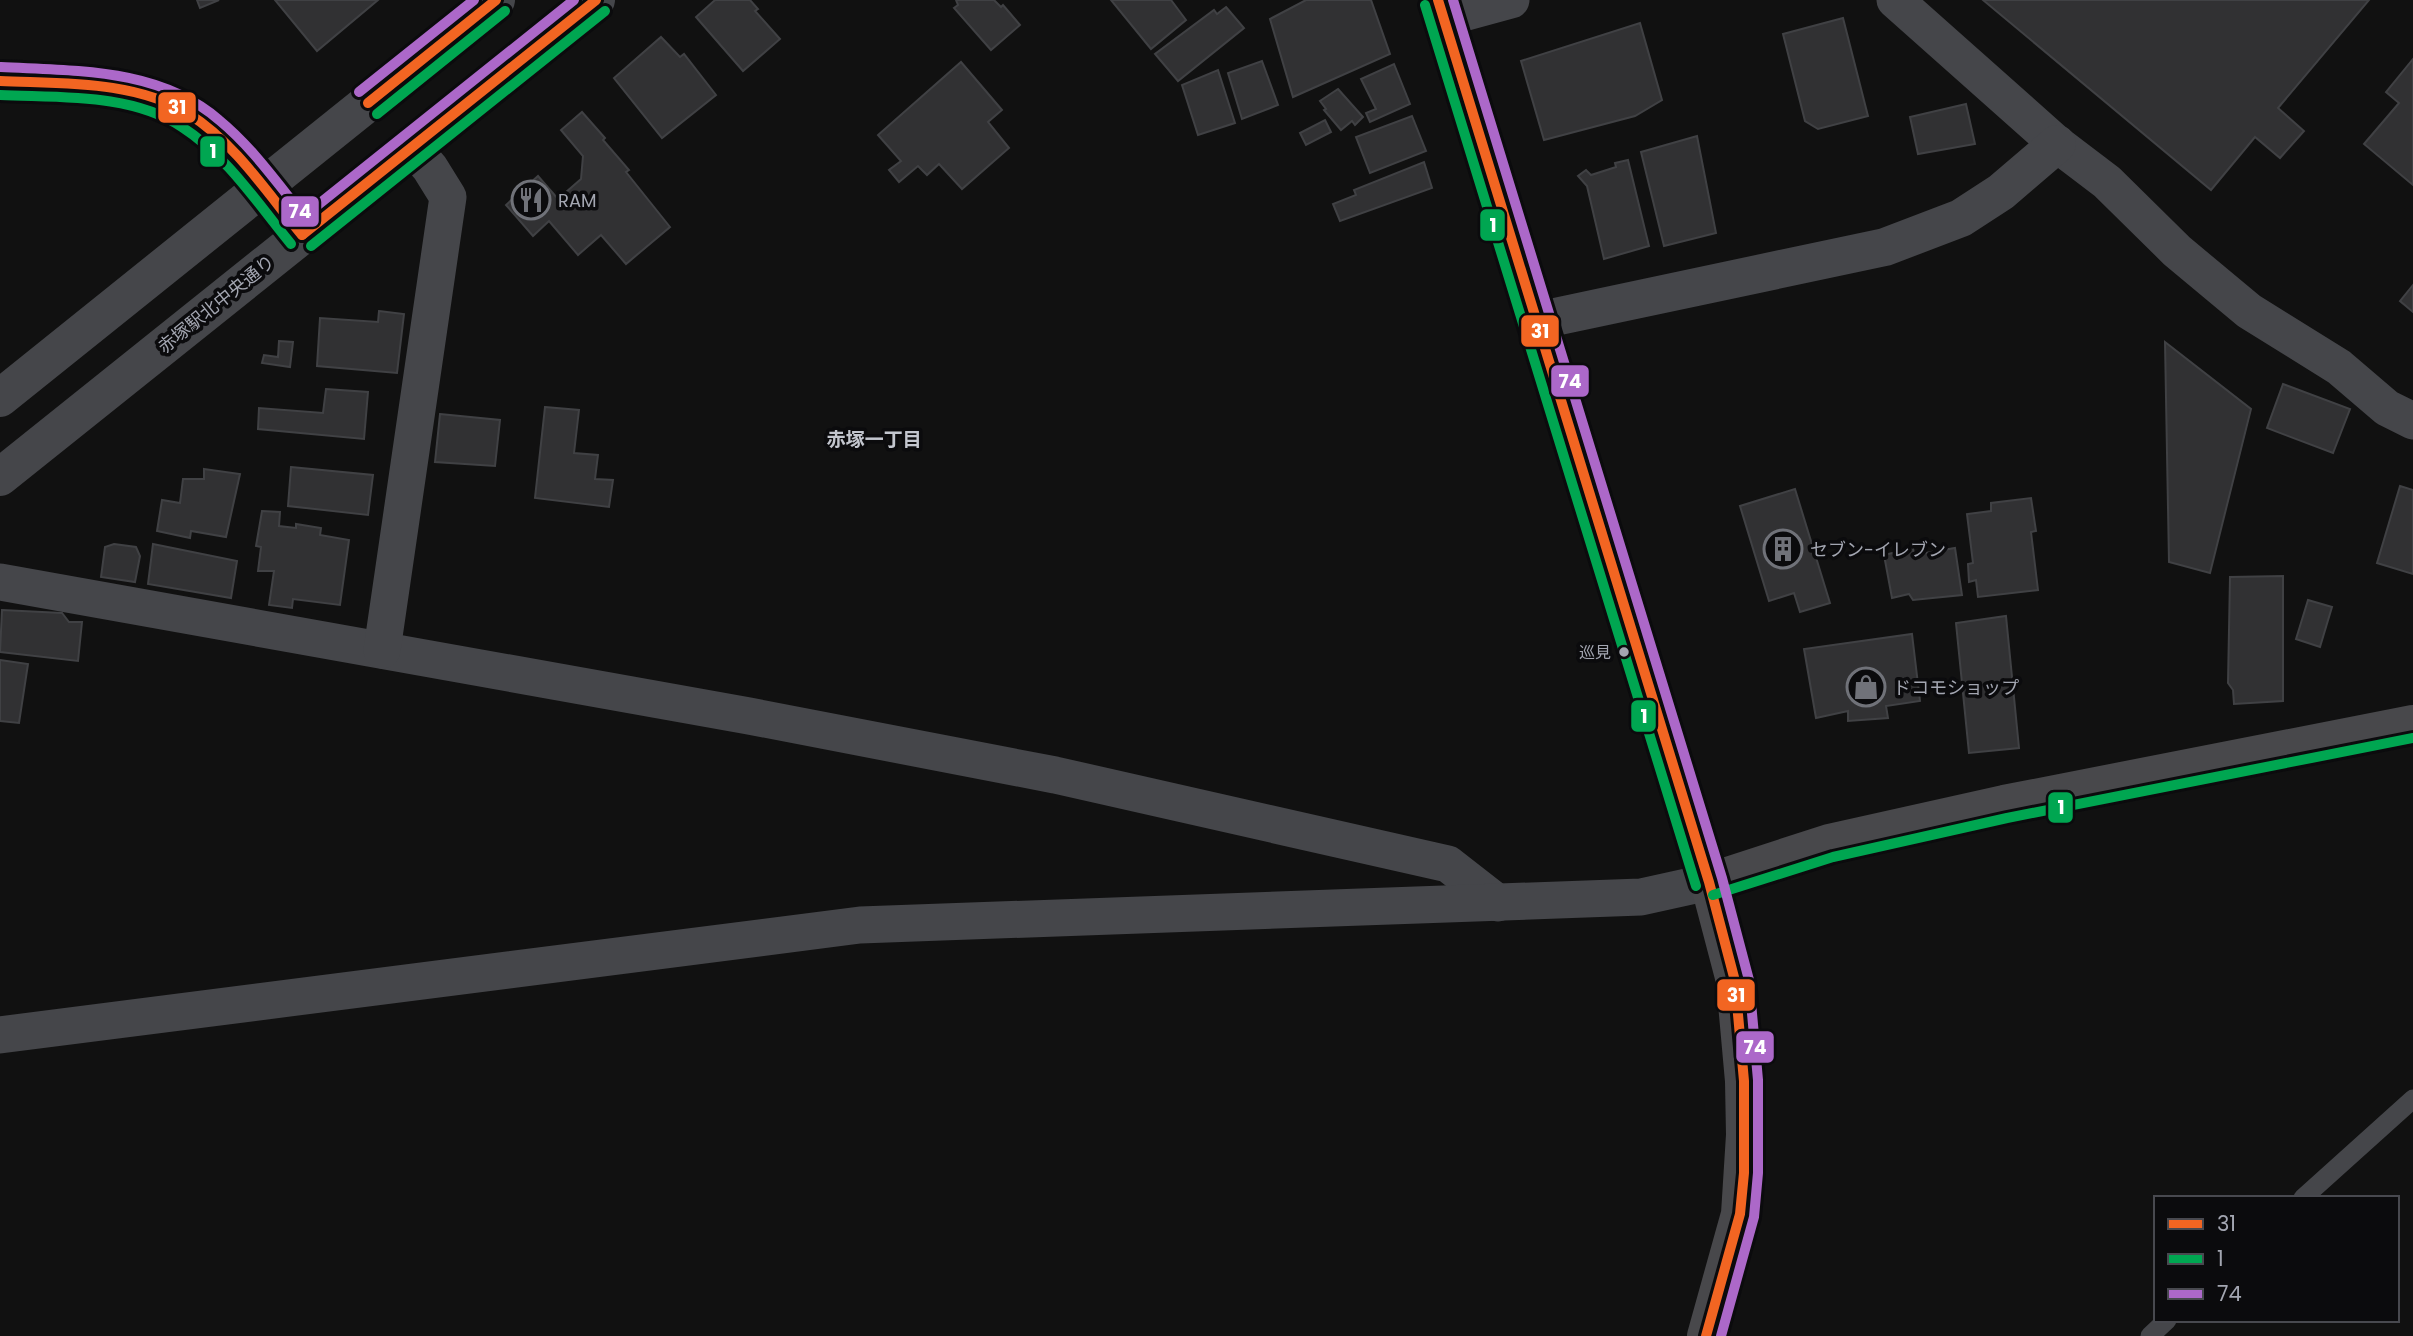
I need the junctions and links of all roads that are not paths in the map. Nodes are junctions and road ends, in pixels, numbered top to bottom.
1 (496, 0) edge
2 (596, 0) edge
3 (1511, 0) edge
4 (1895, 0) edge
5 (1442, 9) edge
6 (0, 81) edge
7 (2057, 144) junction
8 (412, 147) junction
9 (262, 188) junction
10 (302, 235) junction
11 (1536, 321) junction
12 (0, 397) edge
13 (2413, 421) edge
14 (0, 477) edge
15 (0, 582) edge
16 (383, 650) junction
17 (2413, 724) edge
18 (1709, 882) junction
19 (1497, 903) junction
20 (0, 1035) edge
21 (2413, 1098) edge
22 (2305, 1196) edge
23 (2166, 1322) edge
24 (1706, 1336) edge
25 (2150, 1336) edge

1 - 9 street
2 - 8 street, 赤塚駅北中央通り
3 - 5 street
4 - 7 street
5 - 11 main road
6 - 9 street
7 - 11 street
7 - 13 street
8 - 10 street, 赤塚駅北中央通り
8 - 16 street
9 - 10 street
9 - 12 street
10 - 14 street, 赤塚駅北中央通り
11 - 18 main road
15 - 16 street
16 - 19 street
17 - 18 main road
18 - 19 street
18 - 24 main road
19 - 20 street
21 - 22 lane
23 - 25 lane

